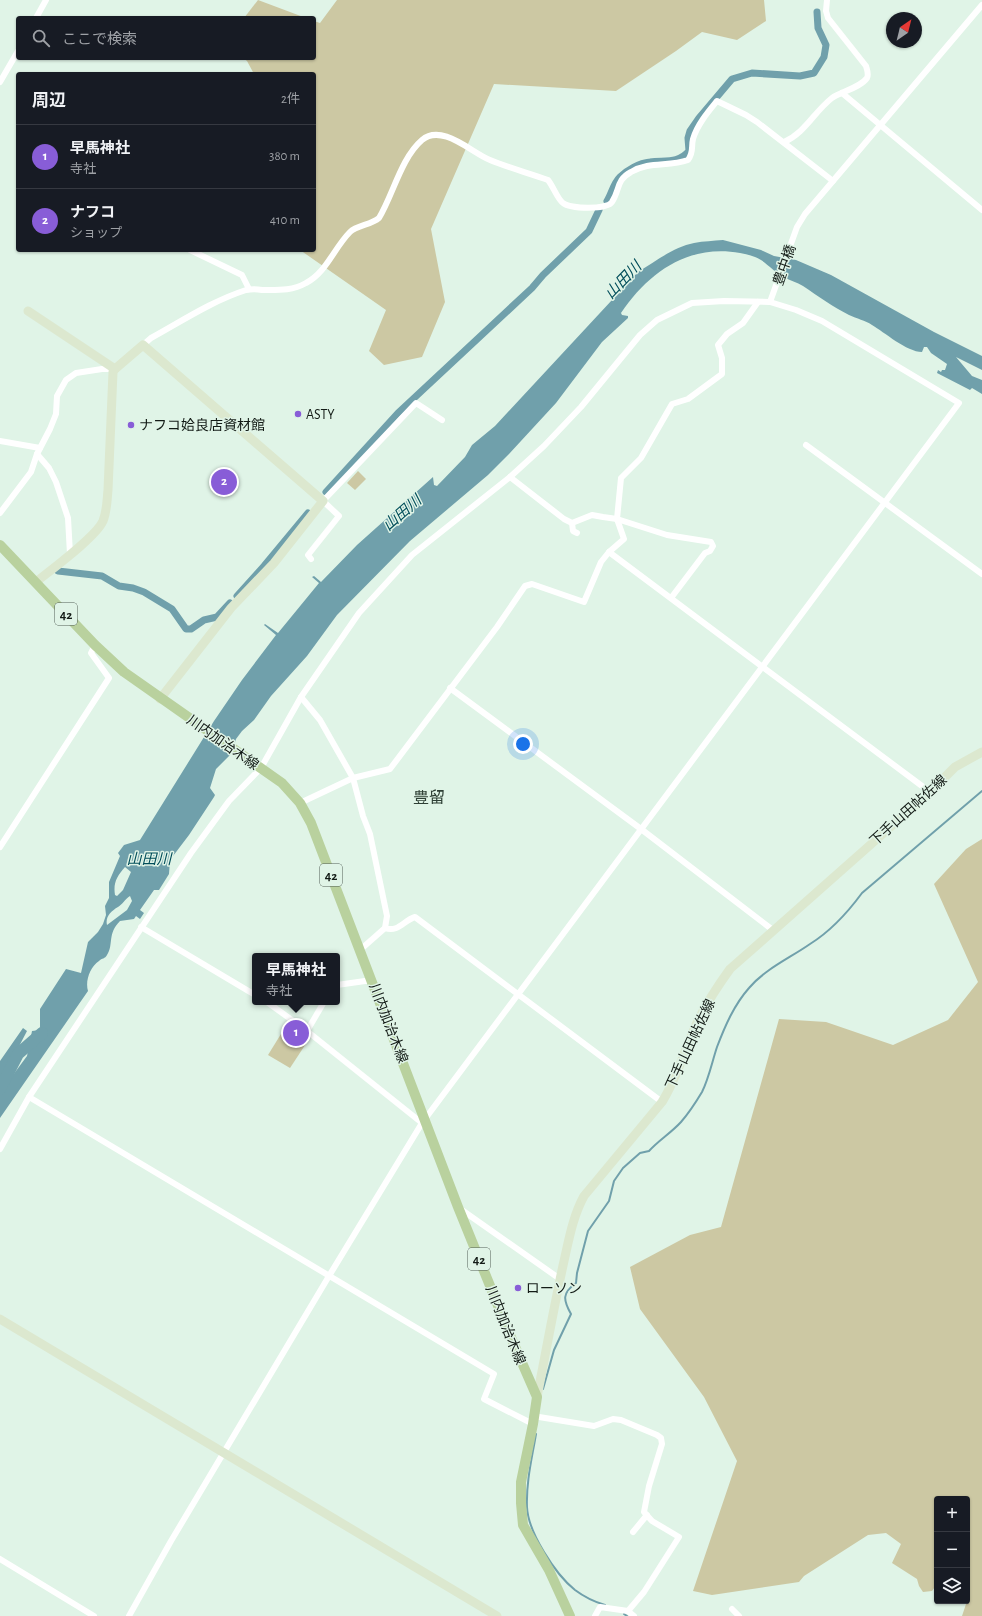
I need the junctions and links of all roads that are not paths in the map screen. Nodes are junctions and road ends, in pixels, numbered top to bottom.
1 (46, 0) edge
2 (827, 0) edge
3 (982, 5) edge
4 (37, 16) edge
5 (16, 54) edge
6 (0, 82) edge
7 (842, 93) junction
8 (881, 124) junction
9 (784, 142) junction
10 (833, 181) junction
11 (982, 210) edge
12 (194, 252) edge
13 (249, 289) junction
14 (771, 300) junction
15 (758, 302) junction
16 (28, 311) dead end
17 (143, 346) junction
18 (115, 369) junction
19 (442, 420) dead end
20 (0, 441) edge
21 (806, 445) dead end
22 (40, 448) junction
23 (37, 454) junction
24 (510, 477) junction
25 (323, 501) junction
26 (884, 502) junction
27 (0, 513) edge
28 (617, 519) junction
29 (572, 523) junction
30 (577, 533) dead end
31 (0, 545) edge
32 (609, 552) junction
33 (70, 554) junction
34 (311, 559) dead end
35 (982, 574) edge
36 (36, 582) junction
37 (671, 598) junction
38 (95, 645) junction
39 (762, 667) junction
40 (450, 688) junction
41 (301, 697) junction
42 (160, 699) junction
43 (982, 752) edge
44 (260, 767) junction
45 (353, 778) junction
46 (930, 792) junction
47 (300, 803) junction
48 (641, 829) junction
49 (0, 847) edge
50 (141, 927) junction
51 (385, 928) junction
52 (774, 931) junction
53 (360, 950) junction
54 (372, 980) junction
55 (340, 985) edge
56 (252, 993) edge
57 (518, 996) junction
58 (270, 1005) edge
59 (322, 1005) edge
60 (307, 1031) junction
61 (29, 1097) junction
62 (662, 1102) junction
63 (424, 1121) junction
64 (0, 1149) edge
65 (458, 1207) junction
66 (329, 1276) junction
67 (560, 1278) junction
68 (0, 1319) edge
69 (537, 1397) junction
70 (533, 1420) junction
71 (225, 1453) junction
72 (647, 1515) junction
73 (633, 1532) dead end
74 (0, 1559) edge
75 (732, 1609) dead end
76 (628, 1612) junction
77 (94, 1616) edge
78 (129, 1616) edge
79 (497, 1616) edge
80 (570, 1616) edge
81 (595, 1616) edge
82 (634, 1616) edge
83 (740, 1616) edge

1 - 4 street
2 - 7 street
3 - 8 street, 豊中橋
5 - 6 street
7 - 8 street
7 - 9 street
8 - 10 street, 豊中橋
8 - 11 street
9 - 10 street
9 - 13 street
10 - 14 street, 豊中橋
12 - 13 street
13 - 17 street
14 - 15 street
14 - 26 street
15 - 24 street
15 - 28 street
16 - 18 street
17 - 18 street
17 - 25 street
18 - 22 street
18 - 33 street
19 - 25 street
20 - 22 street
21 - 26 street
22 - 23 street
23 - 27 street
23 - 33 street
24 - 29 street
24 - 41 street
25 - 34 street
25 - 42 street
26 - 35 street
26 - 39 street
28 - 29 street
28 - 32 street
28 - 37 street
29 - 30 street
31 - 36 main road, 川内加治木線 / 42
32 - 37 street
32 - 40 street
33 - 36 street
36 - 38 main road, 川内加治木線 / 42
37 - 39 street
38 - 42 main road, 川内加治木線 / 42
38 - 49 street
39 - 46 street
39 - 48 street
40 - 45 street
40 - 48 street
41 - 44 street
41 - 45 street
42 - 44 main road, 川内加治木線 / 42
43 - 46 street, 下手山田帖佐線
44 - 47 main road, 川内加治木線 / 42
44 - 50 street
45 - 47 street
45 - 51 street
46 - 52 street, 下手山田帖佐線
47 - 53 main road, 川内加治木線 / 42
48 - 52 street
48 - 57 street
50 - 56 street
50 - 61 street
51 - 53 street
51 - 57 street
52 - 62 street, 下手山田帖佐線
53 - 54 main road, 川内加治木線 / 42
54 - 55 street
54 - 63 main road, 川内加治木線 / 42
57 - 62 street
57 - 63 street
58 - 60 street
59 - 60 street
60 - 63 street
61 - 64 street
61 - 66 street
62 - 67 street, 下手山田帖佐線
63 - 65 main road, 川内加治木線 / 42
63 - 66 street
65 - 67 street
65 - 69 main road, 川内加治木線 / 42
66 - 70 street
66 - 71 street
67 - 69 street, 下手山田帖佐線
68 - 71 street
69 - 70 main road
70 - 72 street
70 - 80 main road
71 - 78 street
71 - 79 street
72 - 73 street
72 - 76 street
74 - 77 street
75 - 83 street
76 - 81 street
76 - 82 street

